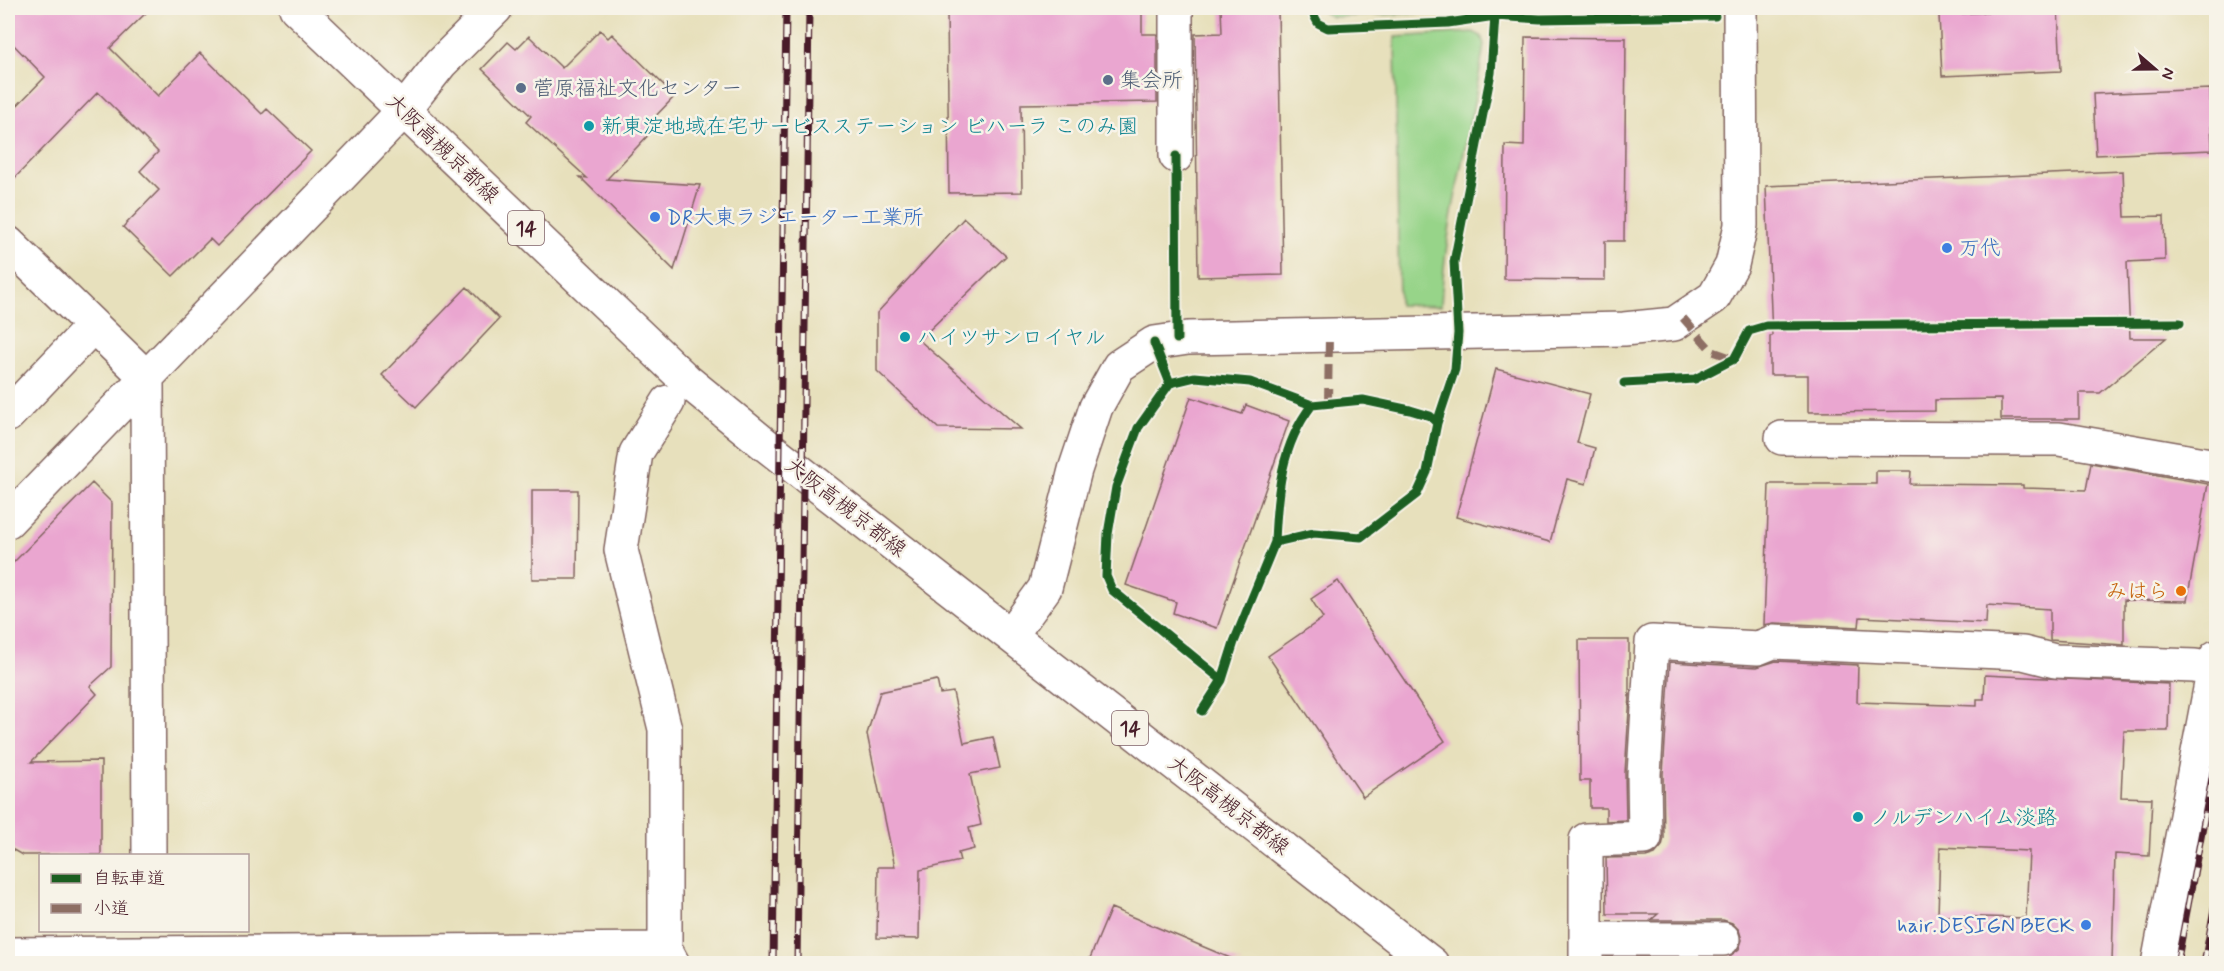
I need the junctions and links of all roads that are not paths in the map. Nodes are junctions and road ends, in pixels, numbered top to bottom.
1 (296, 8) edge
2 (496, 8) edge
3 (1176, 8) edge
4 (1740, 8) edge
5 (403, 111) junction
6 (1176, 156) dead end
7 (8, 243) edge
8 (93, 326) junction
9 (147, 378) junction
10 (668, 402) dead end
11 (8, 415) edge
12 (1782, 438) dead end
13 (2217, 466) edge
14 (8, 521) edge
15 (1011, 635) junction
16 (2214, 680) edge
17 (149, 854) edge
18 (1723, 939) dead end
19 (150, 942) edge
20 (1586, 951) edge
21 (8, 954) edge
22 (669, 956) edge
23 (1432, 963) edge
24 (2158, 963) edge

1 - 5 street, 大阪高槻京都線 / 14
2 - 5 street
3 - 6 street
4 - 15 street
5 - 9 street
5 - 15 street, 大阪高槻京都線 / 14
7 - 8 street
8 - 9 street
8 - 11 street
9 - 14 street
9 - 17 street
10 - 22 street
12 - 13 street
15 - 23 street, 大阪高槻京都線 / 14
16 - 20 street
16 - 24 street
18 - 20 street
19 - 21 street
19 - 22 street

